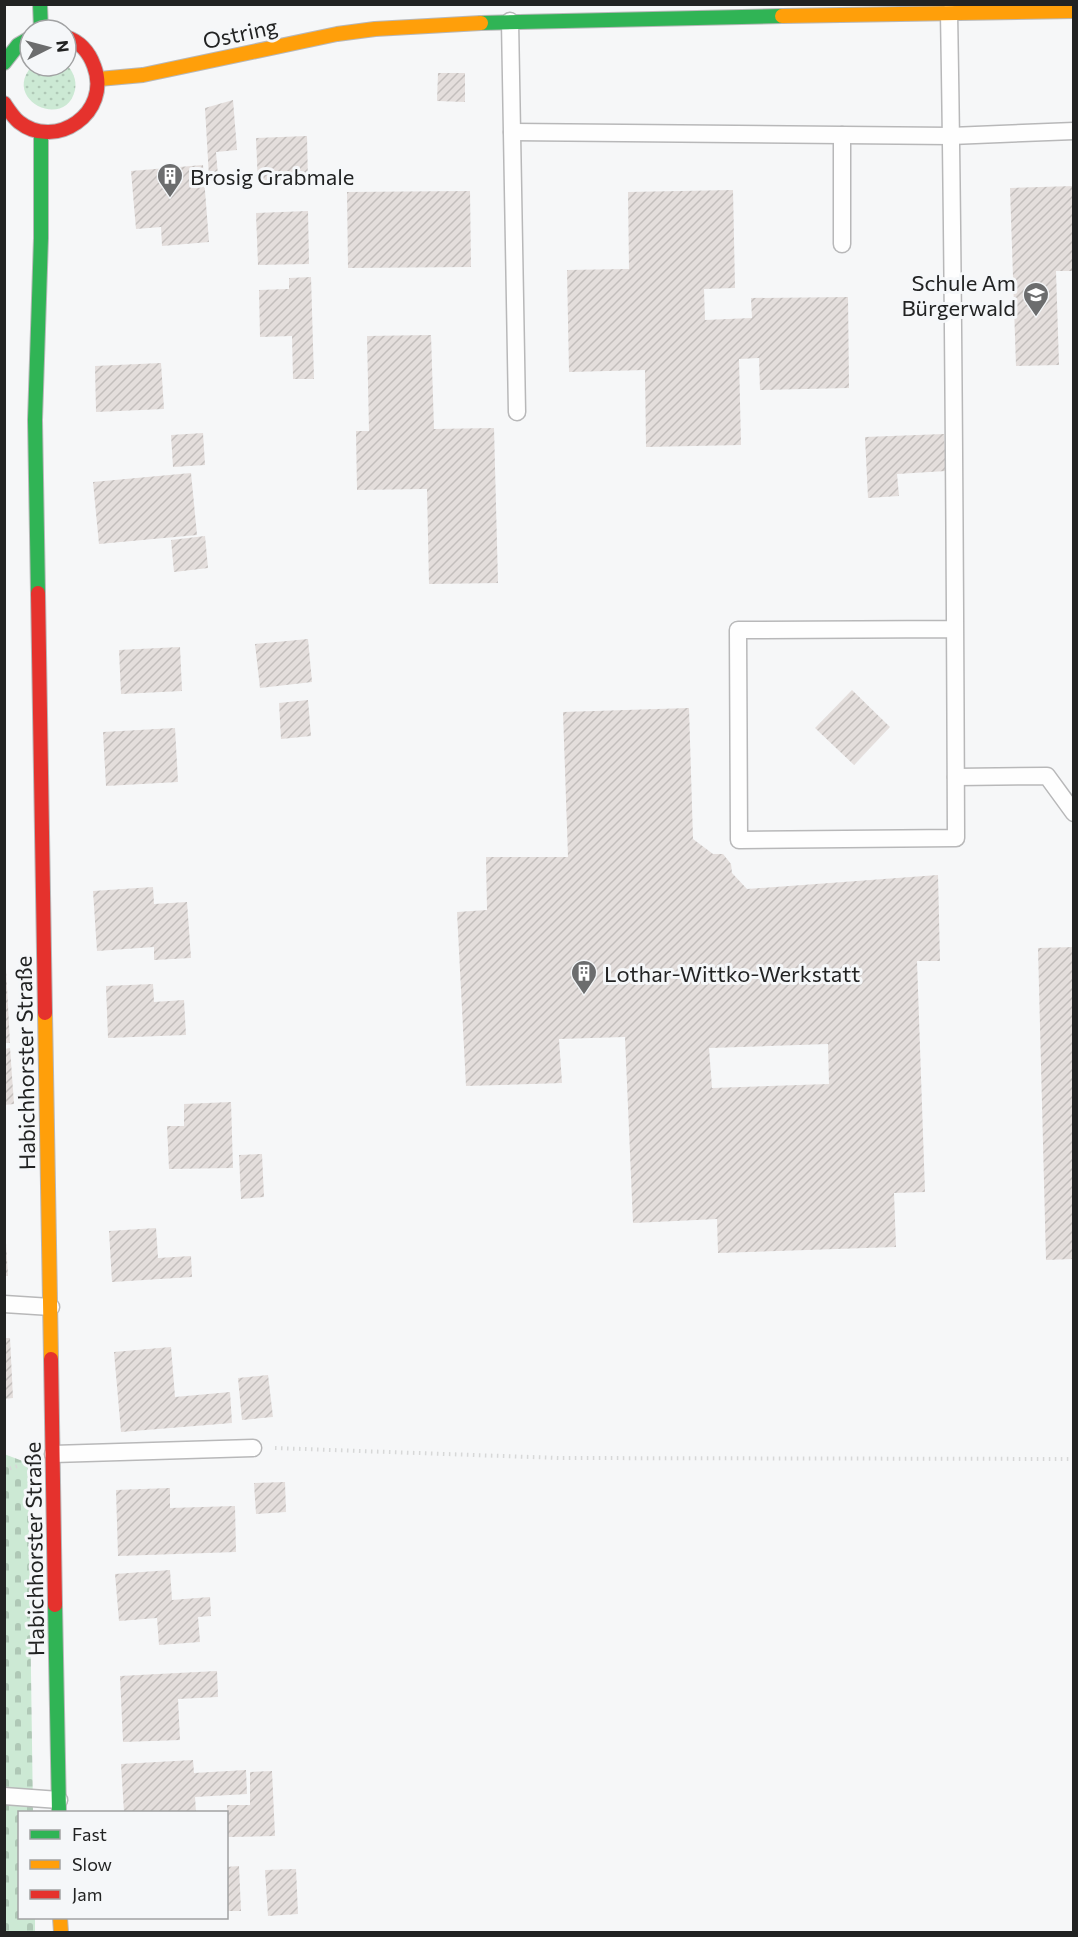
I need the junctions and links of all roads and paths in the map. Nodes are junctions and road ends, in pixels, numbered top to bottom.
1 (1074, 11) edge
2 (950, 13) junction
3 (510, 21) junction
4 (78, 43) edge
5 (18, 46) edge
6 (4, 63) edge
7 (99, 79) junction
8 (4, 103) edge
9 (1074, 131) edge
10 (41, 132) junction
11 (512, 132) junction
12 (842, 135) junction
13 (951, 136) junction
14 (842, 244) dead end
15 (516, 412) dead end
16 (955, 629) junction
17 (956, 777) junction
18 (1074, 813) edge
19 (4, 1304) edge
20 (51, 1307) junction
21 (253, 1448) joint
22 (53, 1454) junction
23 (1074, 1459) edge
24 (4, 1796) edge
25 (59, 1806) edge

1 - 2 main road, Ostring
2 - 3 main road, Ostring
2 - 13 lane
3 - 7 main road, Ostring
3 - 11 lane
4 - 7 main road
5 - 6 main road
7 - 10 main road
8 - 10 main road
9 - 13 lane
10 - 20 main road, Habichhorster Straße
11 - 12 lane
11 - 15 lane
12 - 13 lane
12 - 14 lane
13 - 16 lane
16 - 17 lane
16 - 17 lane
17 - 18 lane
19 - 20 lane
20 - 22 main road, Habichhorster Straße
21 - 22 lane
21 - 23 path
22 - 25 main road, Habichhorster Straße
24 - 25 lane

